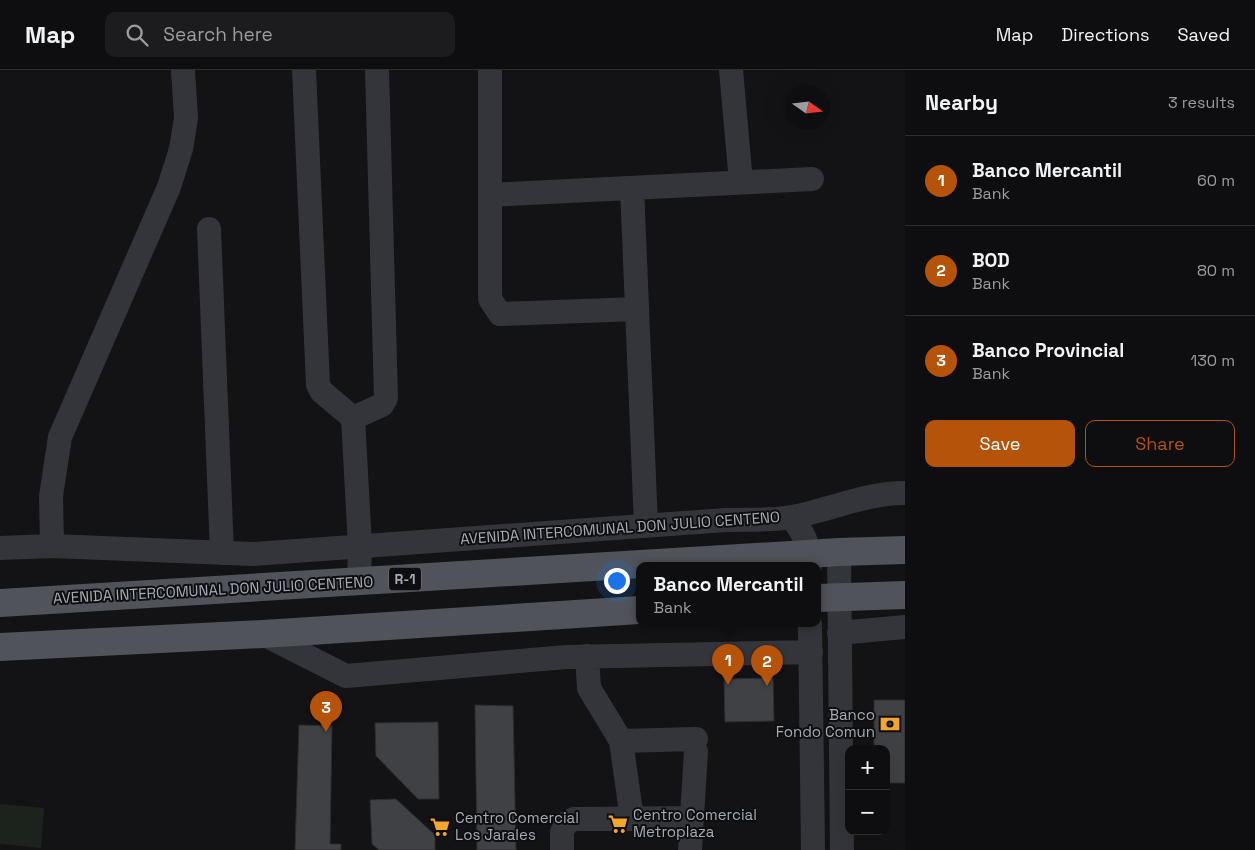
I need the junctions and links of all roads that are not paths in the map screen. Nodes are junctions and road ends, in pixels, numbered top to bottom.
1 (183, 70) edge
2 (304, 70) edge
3 (377, 70) edge
4 (490, 70) edge
5 (731, 70) edge
6 (812, 178) dead end
7 (741, 182) junction
8 (632, 188) junction
9 (490, 195) junction
10 (209, 229) dead end
11 (637, 309) junction
12 (353, 418) junction
13 (905, 492) edge
14 (791, 517) junction
15 (646, 525) junction
16 (52, 546) junction
17 (360, 546) junction
18 (0, 548) edge
19 (905, 550) edge
20 (839, 552) junction
21 (222, 553) junction
22 (810, 560) edge
23 (769, 562) edge
24 (636, 568) edge
25 (359, 582) junction
26 (905, 595) edge
27 (828, 597) edge
28 (0, 603) edge
29 (636, 610) edge
30 (810, 627) edge
31 (905, 627) edge
32 (839, 633) junction
33 (263, 634) junction
34 (0, 647) edge
35 (811, 652) junction
36 (587, 656) junction
37 (621, 741) junction
38 (692, 818) junction
39 (632, 819) junction
40 (562, 850) edge
41 (690, 850) edge
42 (813, 850) edge
43 (842, 850) edge

1 - 16 street
2 - 12 street
3 - 12 street
4 - 9 street
5 - 7 street
6 - 7 street
7 - 8 street
8 - 9 street
8 - 11 street
9 - 11 street
10 - 21 street
11 - 15 street
12 - 17 street
13 - 14 street, AVENIDA INTERCOMUNAL DON JULIO CENTENO
14 - 15 street, AVENIDA INTERCOMUNAL DON JULIO CENTENO
14 - 22 street
15 - 17 street, AVENIDA INTERCOMUNAL DON JULIO CENTENO
16 - 18 street, AVENIDA INTERCOMUNAL DON JULIO CENTENO
16 - 21 street, AVENIDA INTERCOMUNAL DON JULIO CENTENO
17 - 21 street, AVENIDA INTERCOMUNAL DON JULIO CENTENO
17 - 25 street
19 - 20 main road, AVENIDA INTERCOMUNAL DON JULIO CENTENO / R-1
20 - 22 main road, AVENIDA INTERCOMUNAL DON JULIO CENTENO / R-1
20 - 27 street
22 - 23 main road, AVENIDA INTERCOMUNAL DON JULIO CENTENO / R-1
24 - 25 main road, AVENIDA INTERCOMUNAL DON JULIO CENTENO / R-1
25 - 28 main road, AVENIDA INTERCOMUNAL DON JULIO CENTENO / R-1
26 - 27 main road
27 - 32 street
29 - 33 main road
30 - 35 street
31 - 32 street
32 - 43 street
33 - 34 main road
33 - 36 street
35 - 36 street
35 - 42 street
36 - 37 street
37 - 38 street
37 - 39 street
38 - 39 street
38 - 41 street
39 - 40 street

